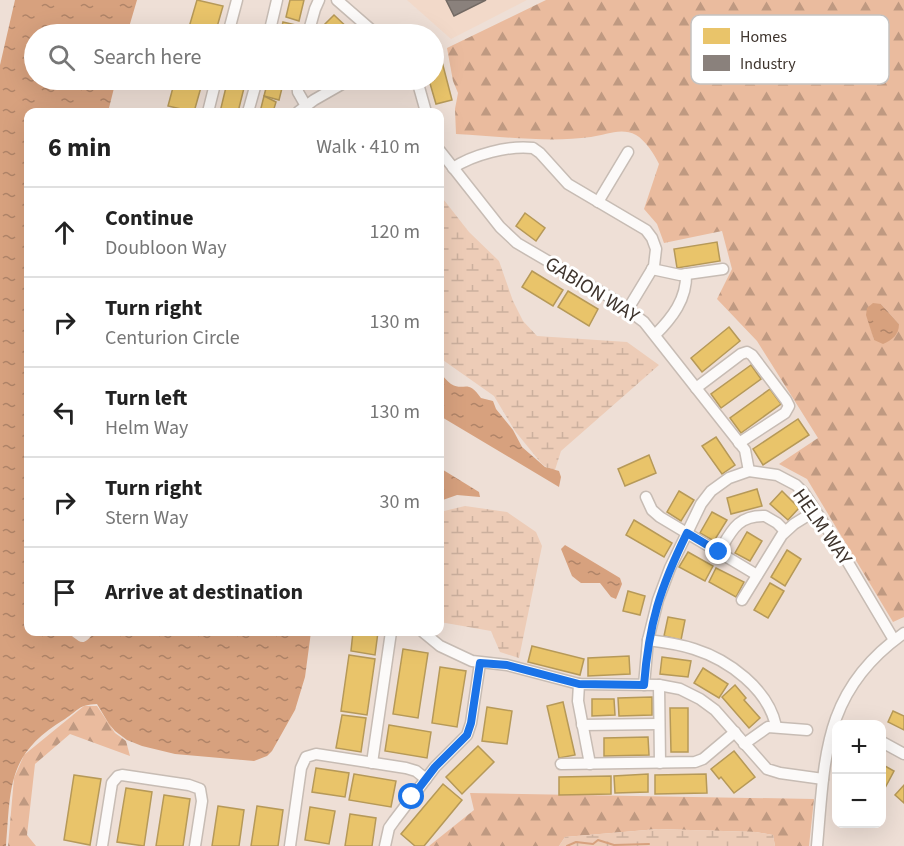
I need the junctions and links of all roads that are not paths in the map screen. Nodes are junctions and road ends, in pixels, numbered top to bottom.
1 (237, 0) edge
2 (278, 0) edge
3 (319, 0) edge
4 (336, 0) edge
5 (231, 24) edge
6 (271, 24) edge
7 (311, 24) edge
8 (364, 24) edge
9 (214, 90) edge
10 (254, 90) edge
11 (298, 90) edge
12 (333, 90) edge
13 (420, 90) edge
14 (209, 108) edge
15 (249, 108) edge
16 (302, 108) edge
17 (304, 108) edge
18 (425, 108) edge
19 (628, 153) dead end
20 (444, 156) edge
21 (453, 168) junction
22 (598, 202) junction
23 (652, 269) junction
24 (723, 269) dead end
25 (686, 274) junction
26 (628, 309) junction
27 (656, 335) junction
28 (696, 388) junction
29 (740, 442) junction
30 (749, 471) junction
31 (646, 497) dead end
32 (815, 511) junction
33 (785, 531) junction
34 (687, 533) junction
35 (719, 552) junction
36 (757, 575) junction
37 (742, 600) dead end
38 (904, 633) edge
39 (391, 636) edge
40 (428, 636) edge
41 (648, 640) junction
42 (894, 640) junction
43 (480, 663) junction
44 (579, 684) junction
45 (644, 685) junction
46 (659, 685) junction
47 (837, 720) edge
48 (659, 724) junction
49 (582, 725) junction
50 (776, 726) junction
51 (807, 730) dead end
52 (735, 732) junction
53 (832, 734) edge
54 (744, 744) junction
55 (886, 744) edge
56 (904, 754) edge
57 (372, 763) junction
58 (660, 763) junction
59 (561, 764) dead end
60 (590, 764) junction
61 (823, 778) junction
62 (426, 779) junction
63 (102, 846) edge
64 (195, 846) edge
65 (290, 846) edge
66 (385, 846) edge
67 (817, 846) edge

1 - 5 street
2 - 6 street
3 - 7 street
4 - 8 street
9 - 14 street
10 - 15 street
11 - 16 street
12 - 17 street
13 - 18 street
19 - 22 street
20 - 21 street, GABION WAY
21 - 22 street
21 - 26 street, GABION WAY
22 - 23 street
23 - 25 street
23 - 26 street
24 - 25 street
25 - 27 street
26 - 27 street, GABION WAY
27 - 28 street, GABION WAY
28 - 29 street, GABION WAY
28 - 29 street
29 - 30 street, GABION WAY
30 - 32 street, HELM WAY
30 - 34 street
31 - 34 street
32 - 33 street
32 - 42 street, HELM WAY
33 - 35 street
33 - 36 street
34 - 35 street
34 - 41 street
35 - 36 street
36 - 37 street
38 - 42 street
39 - 57 street
40 - 43 street
41 - 45 street
41 - 50 street
42 - 47 street
43 - 44 street
43 - 62 street
44 - 45 street
44 - 49 street
45 - 46 street
46 - 48 street
46 - 52 street
48 - 49 street
48 - 58 street
49 - 60 street
50 - 51 street
50 - 54 street
52 - 54 street
52 - 58 street
53 - 61 street
54 - 61 street
55 - 56 street
57 - 62 street
57 - 65 street
58 - 60 street
59 - 60 street
61 - 67 street
62 - 66 street
63 - 64 street

